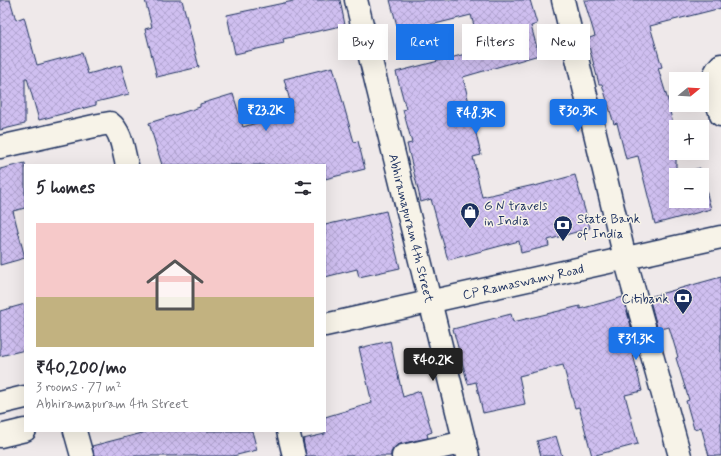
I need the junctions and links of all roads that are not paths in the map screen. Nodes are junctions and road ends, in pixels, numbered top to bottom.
1 (356, 0) edge
2 (564, 0) edge
3 (721, 65) edge
4 (721, 115) edge
5 (0, 147) edge
6 (126, 164) edge
7 (721, 237) edge
8 (626, 258) junction
9 (430, 301) junction
10 (326, 325) edge
11 (24, 396) edge
12 (0, 403) edge
13 (24, 430) edge
14 (74, 432) edge
15 (288, 432) edge
16 (0, 436) edge
17 (467, 449) edge
18 (82, 456) edge
19 (294, 456) edge
20 (403, 456) edge
21 (680, 456) edge

1 - 9 street, Abhiramapuram 4th Street
2 - 8 street
3 - 4 street
5 - 6 street
7 - 8 street, CP Ramaswamy Road
8 - 9 street, CP Ramaswamy Road
8 - 21 street
9 - 10 street, CP Ramaswamy Road
9 - 17 street, Abhiramapuram 4th Street
11 - 12 street
13 - 16 street
14 - 18 street
15 - 19 street
17 - 20 street

